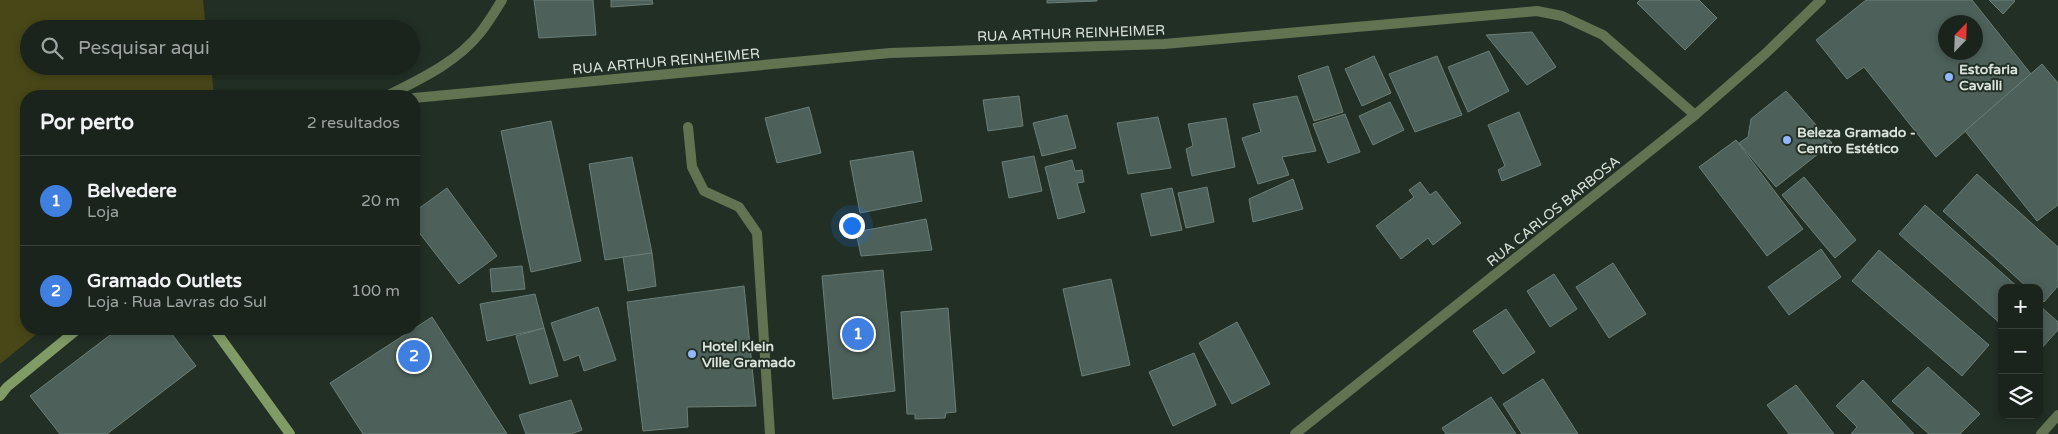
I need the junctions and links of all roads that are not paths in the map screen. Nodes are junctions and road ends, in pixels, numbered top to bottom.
1 (502, 0) edge
2 (1821, 0) edge
3 (399, 90) edge
4 (420, 97) edge
5 (1695, 115) junction
6 (688, 127) dead end
7 (71, 335) edge
8 (218, 335) edge
9 (0, 396) edge
10 (2058, 414) edge
11 (290, 434) edge
12 (770, 434) edge
13 (1295, 434) edge
14 (2040, 434) edge

1 - 3 street
2 - 5 street, RUA CARLOS BARBOSA
4 - 5 street, RUA ARTHUR REINHEIMER
5 - 13 street, RUA CARLOS BARBOSA
6 - 12 street
7 - 9 street
8 - 11 street
10 - 14 street

